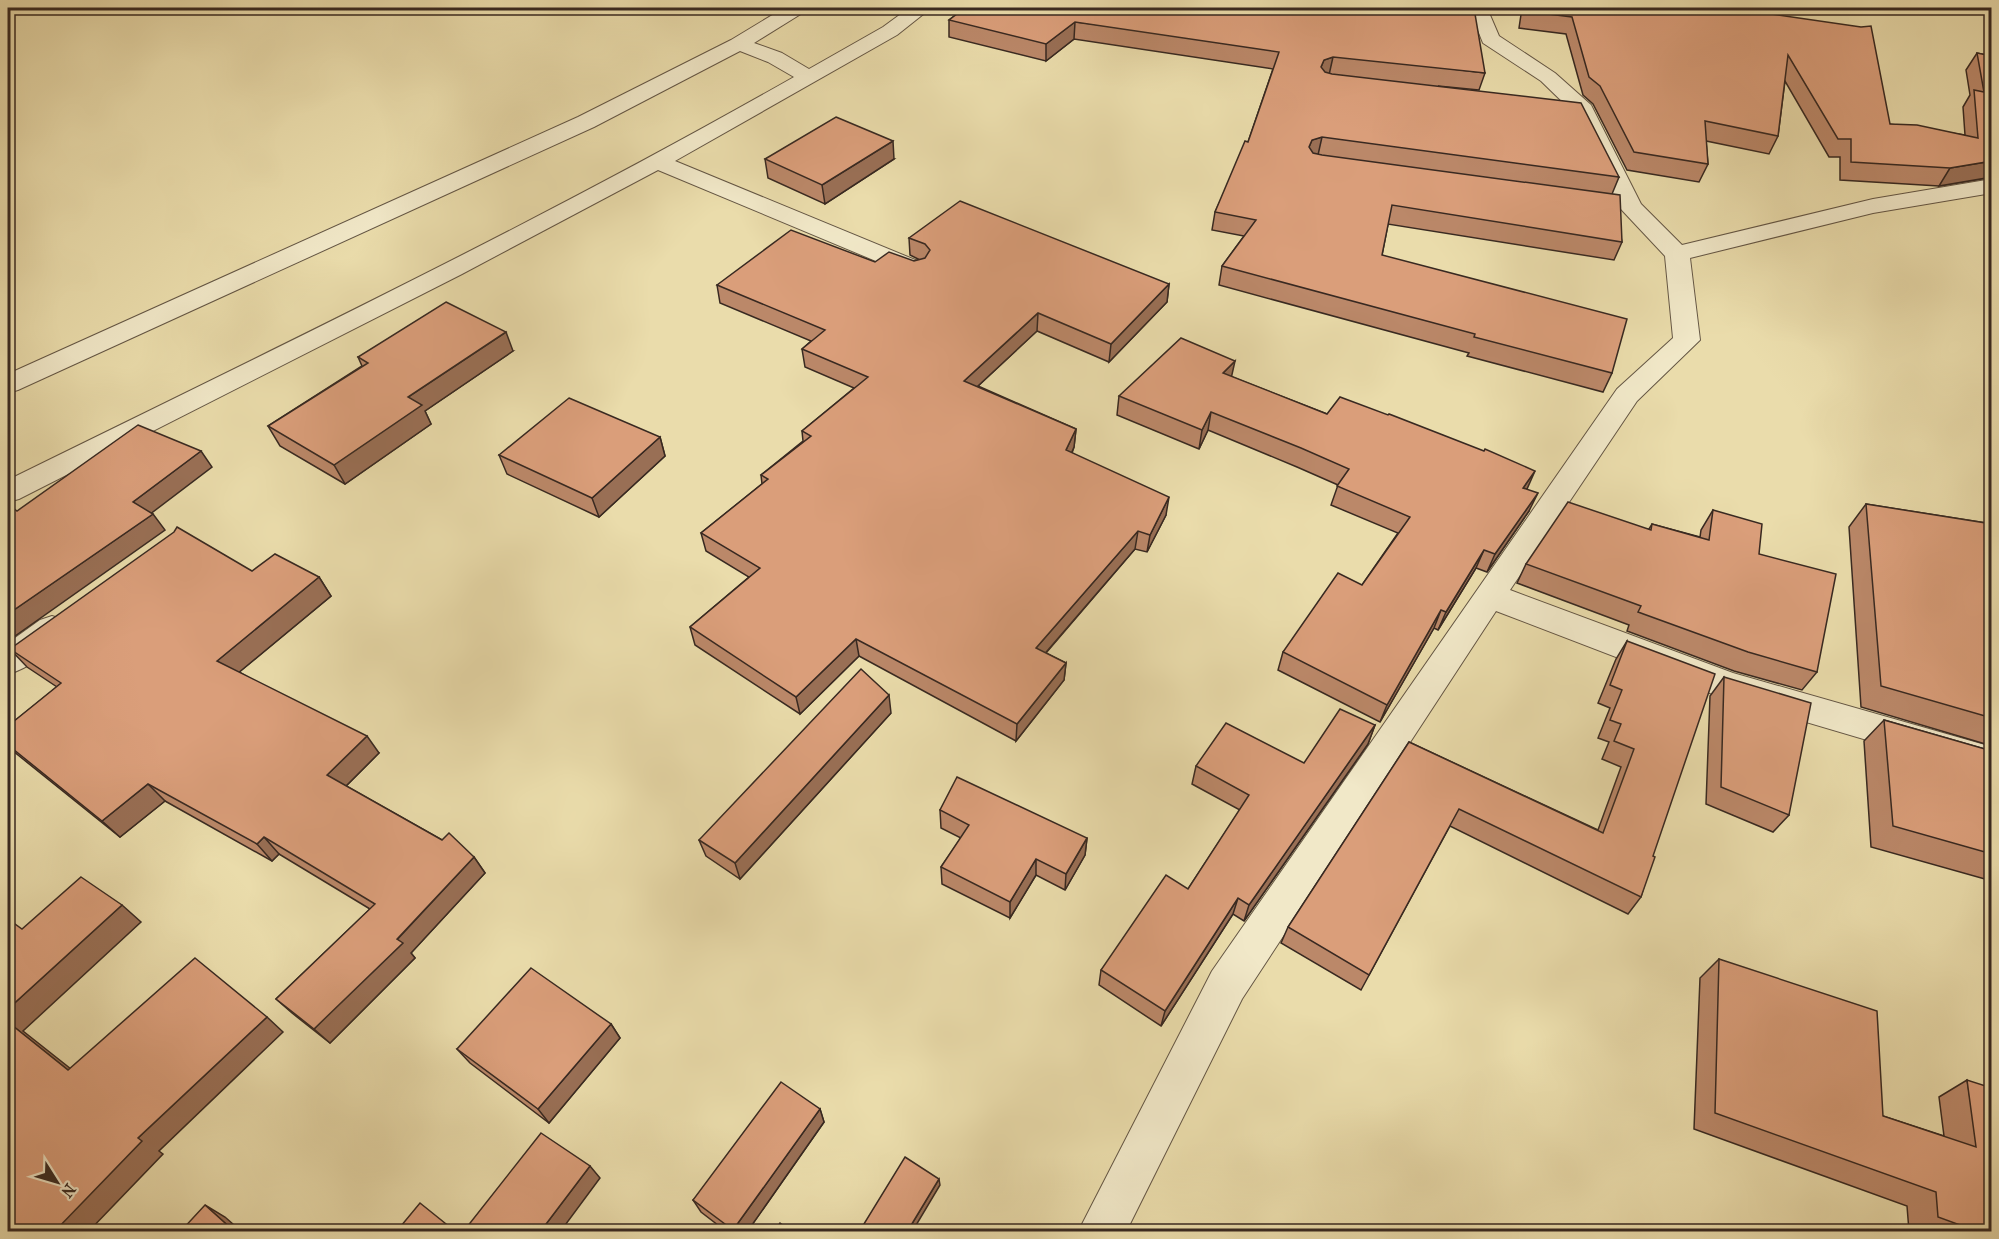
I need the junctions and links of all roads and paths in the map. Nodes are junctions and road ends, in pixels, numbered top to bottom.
1 (797, 8) edge
2 (921, 8) edge
3 (1478, 8) edge
4 (738, 44) junction
5 (809, 78) junction
6 (1549, 107) edge
7 (1584, 110) junction
8 (658, 162) junction
9 (1992, 186) edge
10 (1677, 254) junction
11 (916, 269) edge
12 (8, 384) edge
13 (8, 492) edge
14 (1489, 595) junction
15 (72, 615) edge
16 (8, 661) edge
17 (1992, 762) edge
18 (1101, 1232) edge

1 - 4 street
2 - 5 street
3 - 7 street
4 - 5 street
4 - 12 street
5 - 8 street
6 - 7 street
7 - 10 street
8 - 11 street
8 - 13 street
9 - 10 street
10 - 14 street
14 - 17 street
14 - 18 street
15 - 16 street

